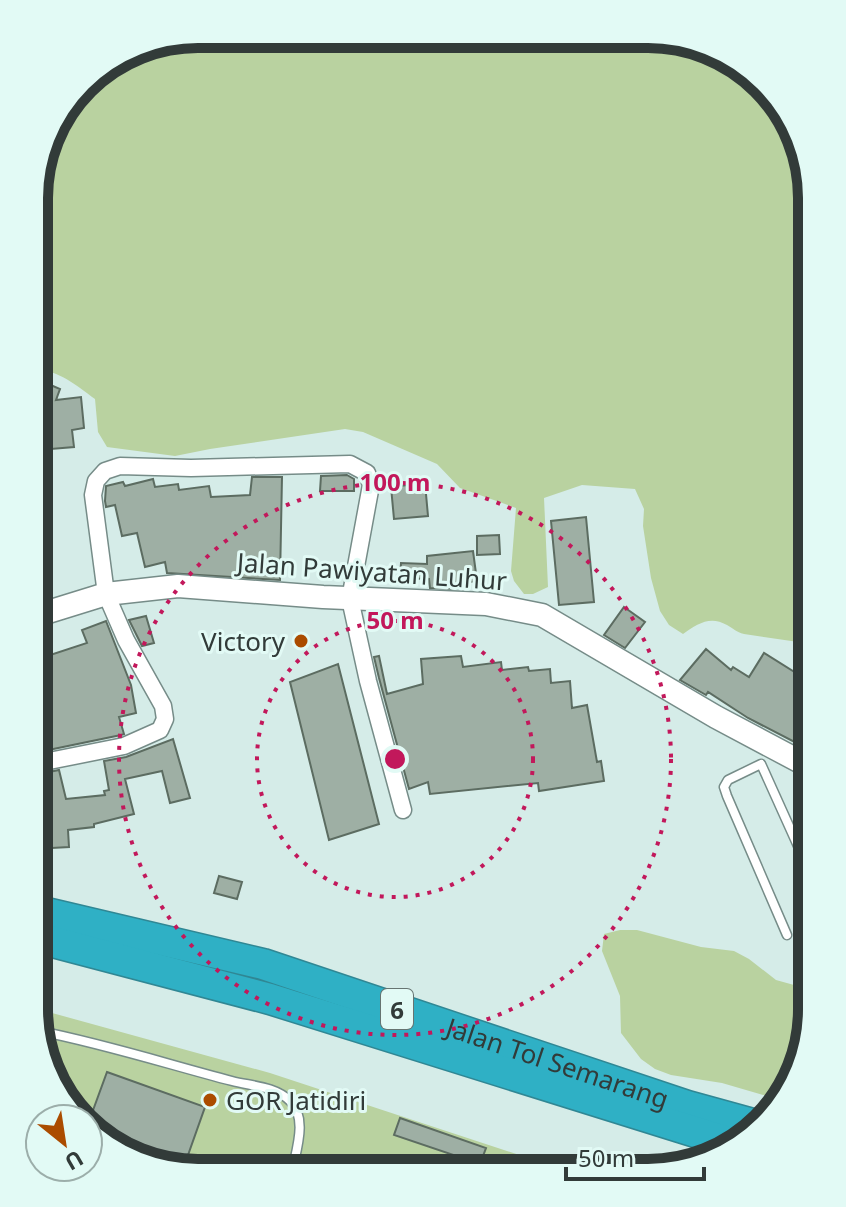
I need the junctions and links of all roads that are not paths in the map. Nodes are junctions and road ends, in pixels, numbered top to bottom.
1 (106, 594) junction
2 (350, 599) junction
3 (48, 612) edge
4 (765, 755) junction
5 (48, 761) edge
6 (798, 763) edge
7 (403, 810) dead end
8 (798, 841) edge
9 (48, 913) edge
10 (787, 935) dead end
11 (48, 941) edge
12 (50, 1033) edge
13 (746, 1122) edge
14 (721, 1140) edge
15 (294, 1159) edge

1 - 2 main road, Jalan Pawiyatan Luhur
1 - 2 street
1 - 3 main road, Jalan Pawiyatan Luhur
1 - 5 street
2 - 4 main road, Jalan Pawiyatan Luhur
2 - 7 street
4 - 6 main road, Jalan Pawiyatan Luhur
4 - 8 lane
4 - 10 lane
9 - 13 highway, Jalan Tol Semarang / 6
11 - 14 highway, Jalan Tol Semarang / 6
12 - 15 lane

